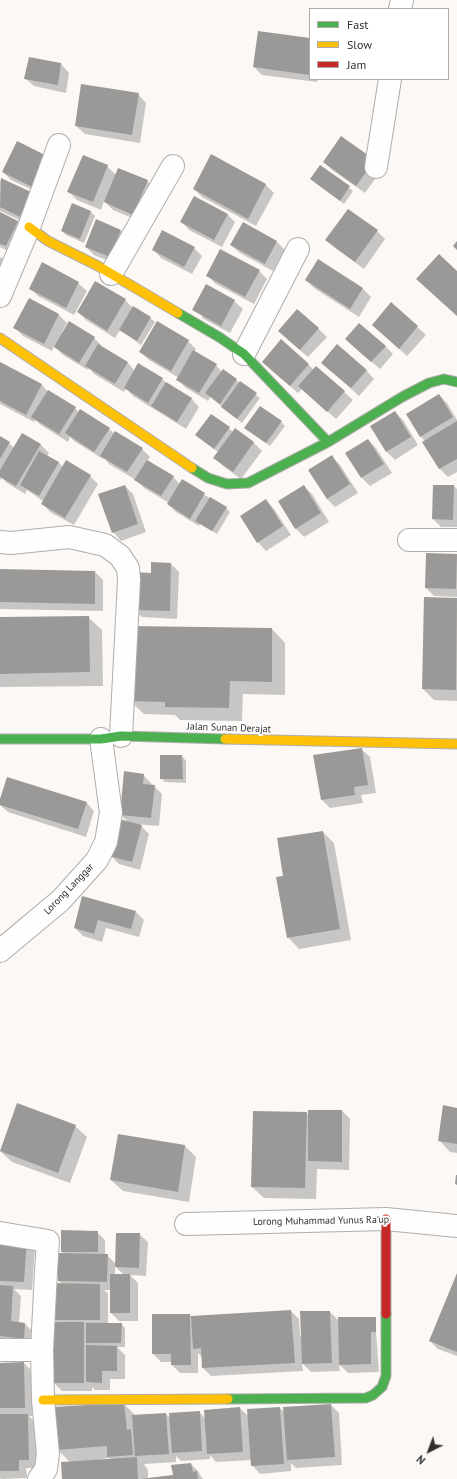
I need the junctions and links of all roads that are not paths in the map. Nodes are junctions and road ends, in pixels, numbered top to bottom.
1 (390, 80) edge
2 (59, 145) dead end
3 (173, 166) dead end
4 (376, 167) dead end
5 (29, 227) junction
6 (298, 249) dead end
7 (111, 274) junction
8 (0, 296) edge
9 (0, 338) edge
10 (244, 354) junction
11 (457, 382) edge
12 (328, 442) junction
13 (4, 540) edge
14 (409, 540) dead end
15 (457, 540) edge
16 (111, 737) junction
17 (0, 739) edge
18 (457, 744) edge
19 (0, 951) edge
20 (386, 1219) junction
21 (186, 1224) dead end
22 (457, 1226) edge
23 (0, 1233) edge
24 (0, 1350) edge
25 (42, 1350) junction
26 (43, 1400) junction
27 (39, 1479) edge

1 - 4 street
2 - 5 street
3 - 7 street
5 - 7 street
5 - 8 street
6 - 10 street
7 - 10 street
9 - 12 street
10 - 12 street
11 - 12 street
13 - 16 street, Lorong Langgar
14 - 15 street
16 - 17 street, Jalan Sunan Derajat
16 - 18 street, Jalan Sunan Derajat
16 - 19 street, Lorong Langgar
20 - 21 street, Lorong Muhammad Yunus Ra'up
20 - 22 street, Lorong Muhammad Yunus Ra'up
20 - 26 street
23 - 25 street
24 - 25 street
25 - 26 street
26 - 27 street

